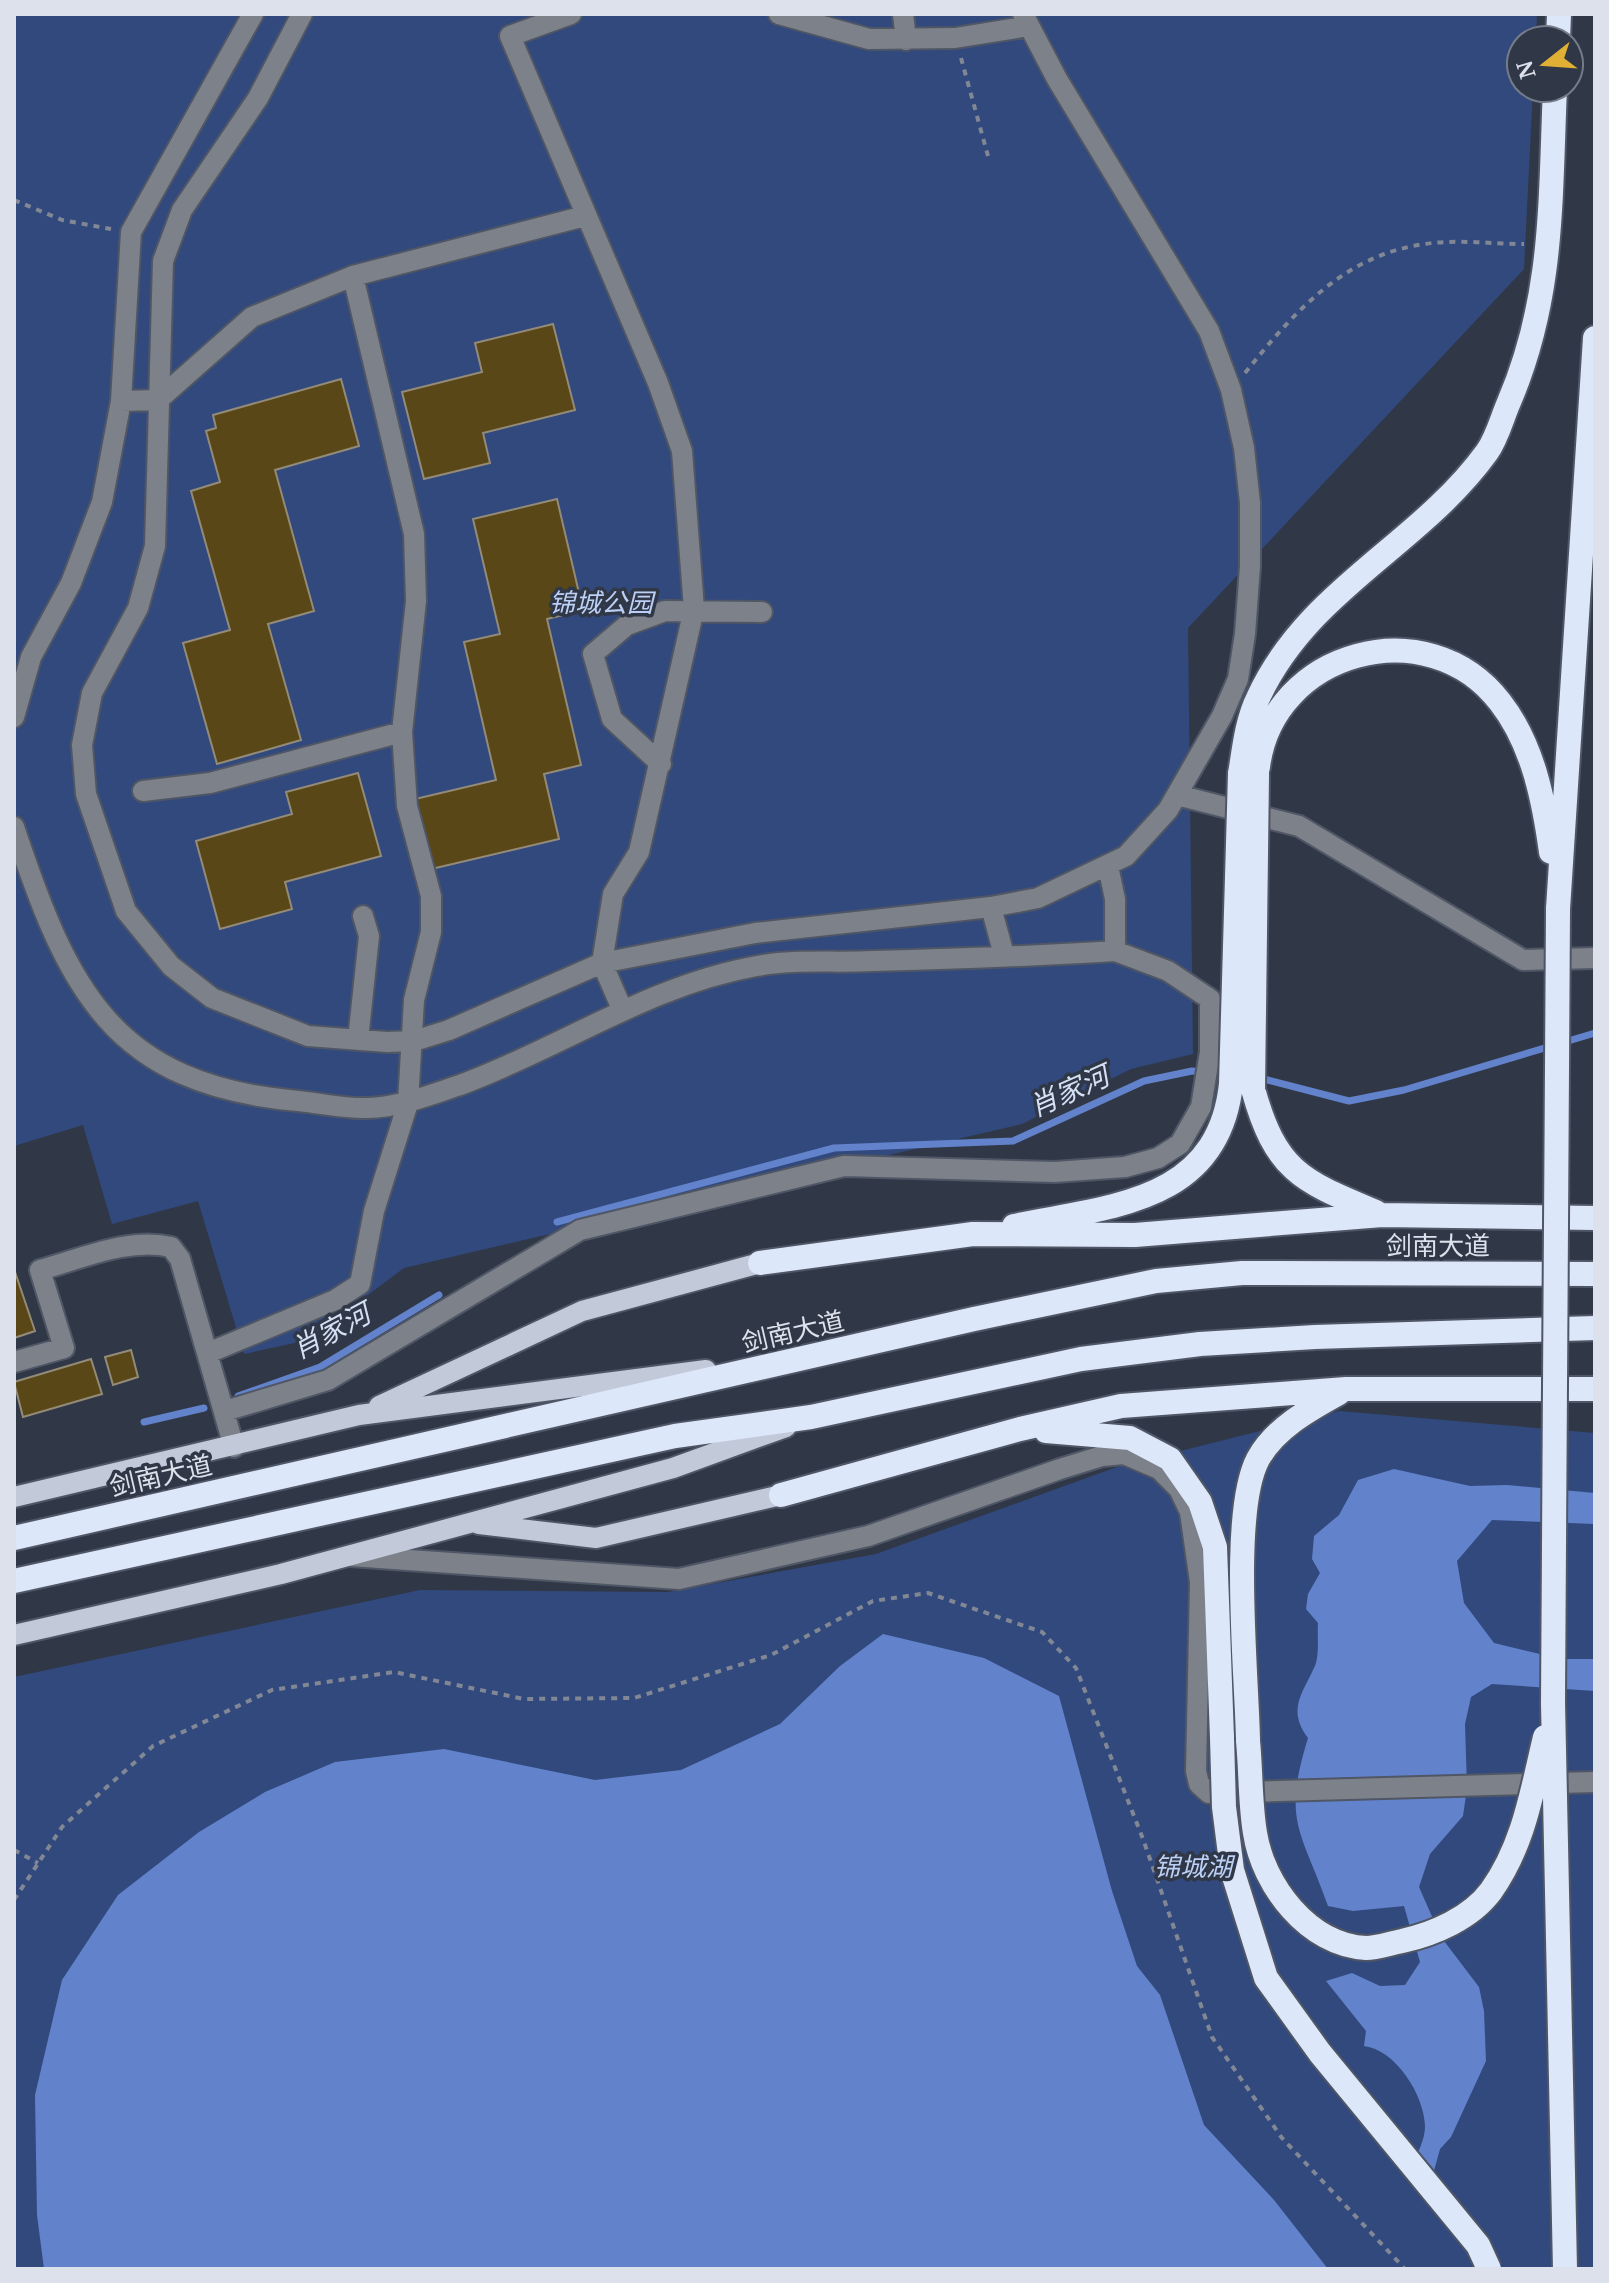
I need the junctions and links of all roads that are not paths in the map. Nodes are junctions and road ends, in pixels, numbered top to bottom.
1 (253, 14) edge
2 (302, 14) edge
3 (571, 14) edge
4 (779, 14) edge
5 (903, 14) edge
6 (1026, 18) edge
7 (906, 40) junction
8 (1554, 104) edge
9 (164, 175) junction
10 (196, 187) junction
11 (585, 216) junction
12 (353, 276) junction
13 (1595, 338) edge
14 (158, 400) junction
15 (121, 401) junction
16 (694, 609) junction
17 (762, 612) dead end
18 (14, 717) edge
19 (402, 732) junction
20 (661, 764) junction
21 (1248, 774) junction
22 (143, 791) dead end
23 (1177, 795) junction
24 (14, 827) edge
25 (1108, 866) junction
26 (991, 907) junction
27 (1558, 909) junction
28 (363, 916) dead end
29 (787, 931) junction
30 (1115, 951) junction
31 (1004, 955) junction
32 (1595, 958) edge
33 (602, 963) junction
34 (788, 964) junction
35 (622, 1009) junction
36 (358, 1040) junction
37 (414, 1041) junction
38 (1242, 1087) junction
39 (408, 1103) junction
40 (1382, 1215) junction
41 (1595, 1218) edge
42 (973, 1234) junction
43 (760, 1263) joint
44 (1595, 1274) edge
45 (1595, 1328) edge
46 (208, 1353) junction
47 (805, 1358) junction
48 (14, 1362) edge
49 (1346, 1389) junction
50 (1595, 1389) edge
51 (225, 1411) junction
52 (359, 1415) junction
53 (811, 1417) junction
54 (1020, 1429) junction
55 (234, 1447) junction
56 (781, 1495) joint
57 (14, 1497) edge
58 (467, 1523) junction
59 (14, 1538) edge
60 (347, 1556) junction
61 (14, 1581) edge
62 (14, 1635) edge
63 (1553, 1703) junction
64 (1595, 1782) edge
65 (1489, 2269) edge
66 (1565, 2269) edge

1 - 9 street
2 - 10 street
3 - 11 street
4 - 7 street
5 - 7 street
6 - 7 street
6 - 23 street
8 - 21 highway
9 - 10 street
9 - 15 street
10 - 14 street
11 - 12 street
11 - 16 street
12 - 14 street
12 - 19 street
13 - 27 highway
14 - 15 street
14 - 36 street
15 - 18 street
16 - 17 street
16 - 20 street
16 - 20 street
19 - 22 street
19 - 37 street
20 - 33 street
21 - 27 highway
21 - 38 highway, bridge
23 - 25 street
23 - 32 street
24 - 39 street
25 - 26 street
25 - 30 street
26 - 29 street
26 - 31 street
27 - 63 highway, bridge
28 - 36 street
29 - 33 street
29 - 34 street
30 - 31 street
30 - 51 street
31 - 34 street
33 - 35 street
33 - 37 street
34 - 35 street
35 - 39 street
36 - 37 street
37 - 39 street
38 - 40 highway
38 - 42 highway
39 - 46 street
40 - 41 highway
40 - 42 highway
42 - 43 highway
43 - 52 main road
44 - 47 highway, 剑南大道
45 - 53 highway
46 - 48 street
46 - 51 street
47 - 52 main road
47 - 59 highway, 剑南大道
49 - 50 highway
49 - 54 highway
49 - 63 highway, bridge
51 - 55 street
52 - 55 main road
53 - 58 main road
53 - 61 highway
54 - 56 highway
54 - 65 highway, bridge
55 - 57 main road
56 - 58 main road
58 - 60 main road
60 - 62 main road
60 - 64 street
63 - 66 highway, bridge

